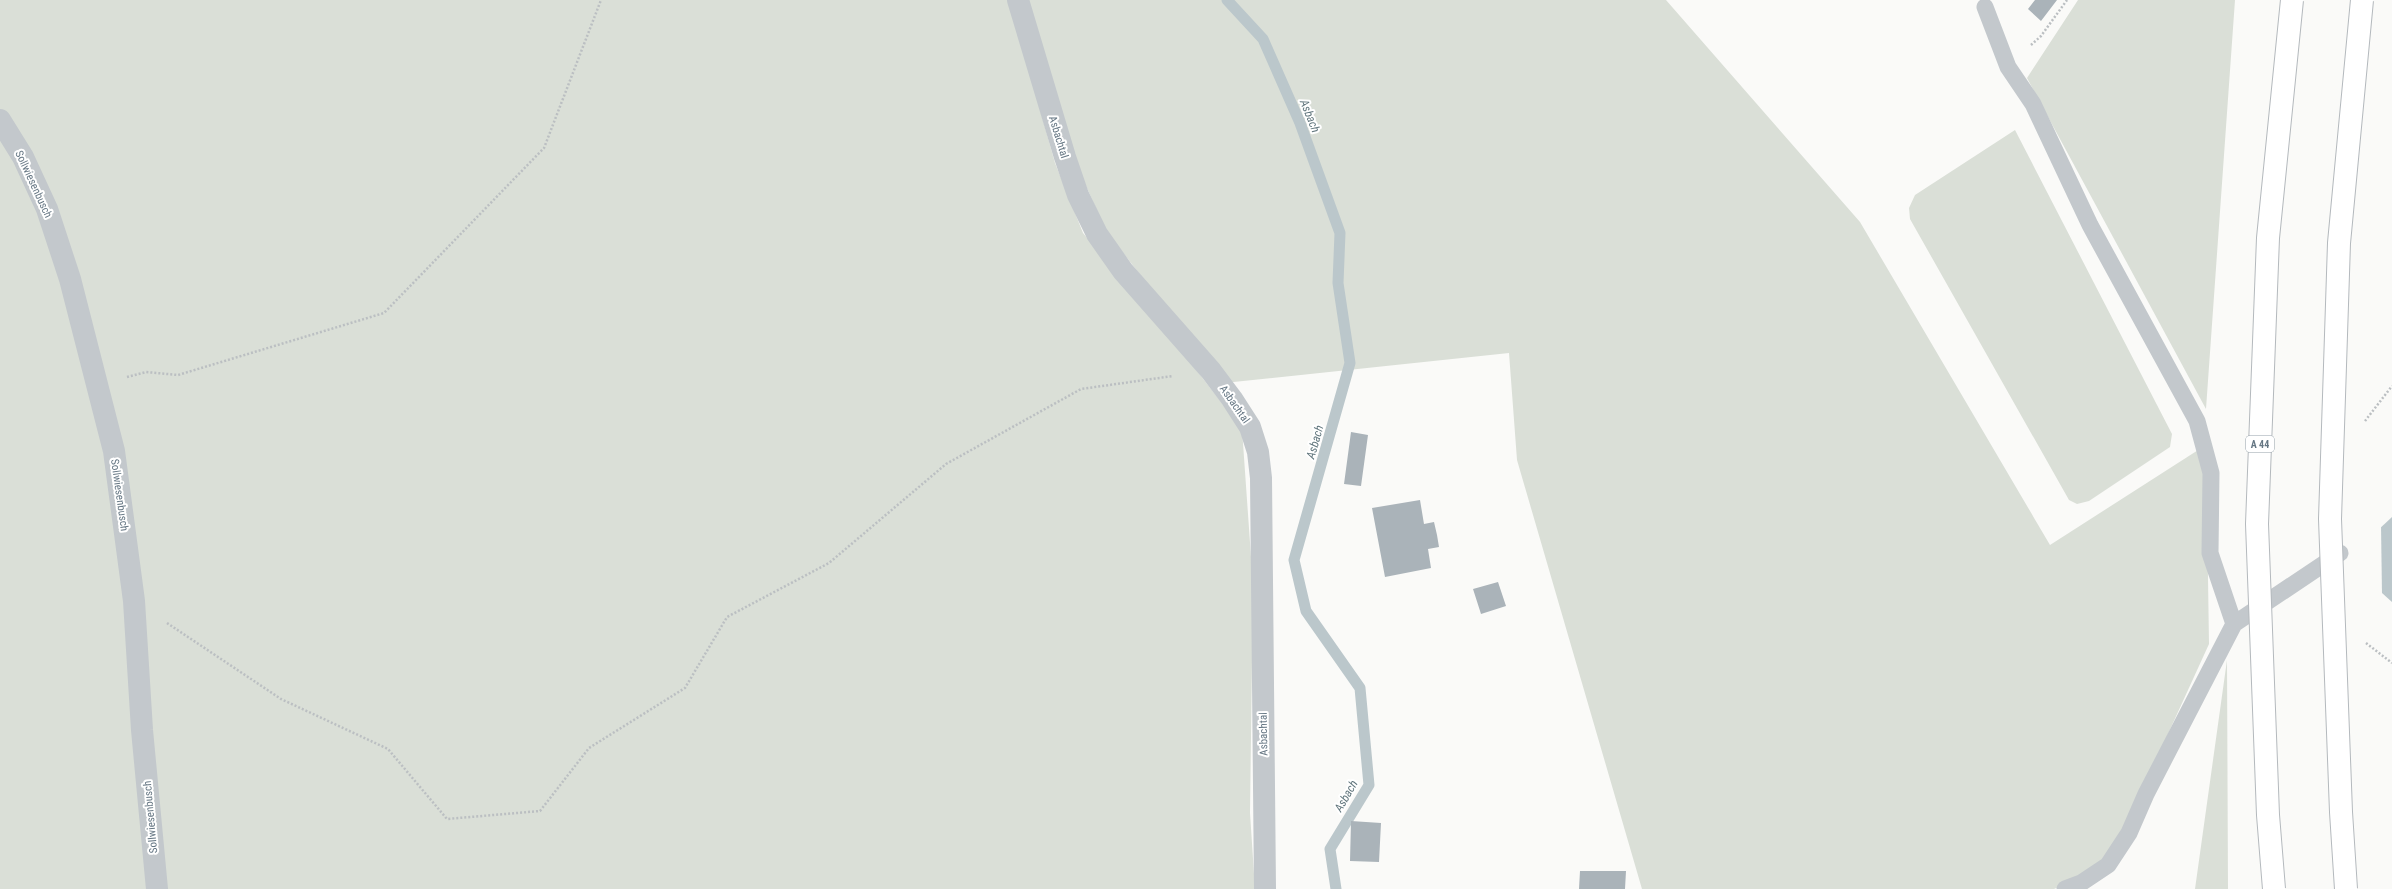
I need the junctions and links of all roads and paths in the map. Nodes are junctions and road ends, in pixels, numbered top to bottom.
1 (601, 0) edge
2 (1018, 0) edge
3 (2067, 0) edge
4 (2292, 0) edge
5 (2362, 0) edge
6 (1985, 7) dead end
7 (2008, 67) junction
8 (0, 120) edge
9 (1211, 371) junction
10 (97, 384) junction
11 (2341, 553) dead end
12 (134, 601) junction
13 (2234, 624) junction
14 (157, 889) edge
15 (1265, 889) edge
16 (2066, 889) edge
17 (2274, 889) edge
18 (2346, 889) edge

1 - 10 path
2 - 9 street, Asbachtal
3 - 7 path
4 - 17 highway, A 44, bridge
5 - 18 highway, bridge
6 - 7 lane
7 - 13 lane
8 - 10 street, Sollwiesenbusch
9 - 12 path
9 - 15 street, Asbachtal
10 - 12 street, Sollwiesenbusch
11 - 13 lane
12 - 14 street, Sollwiesenbusch
13 - 16 lane

